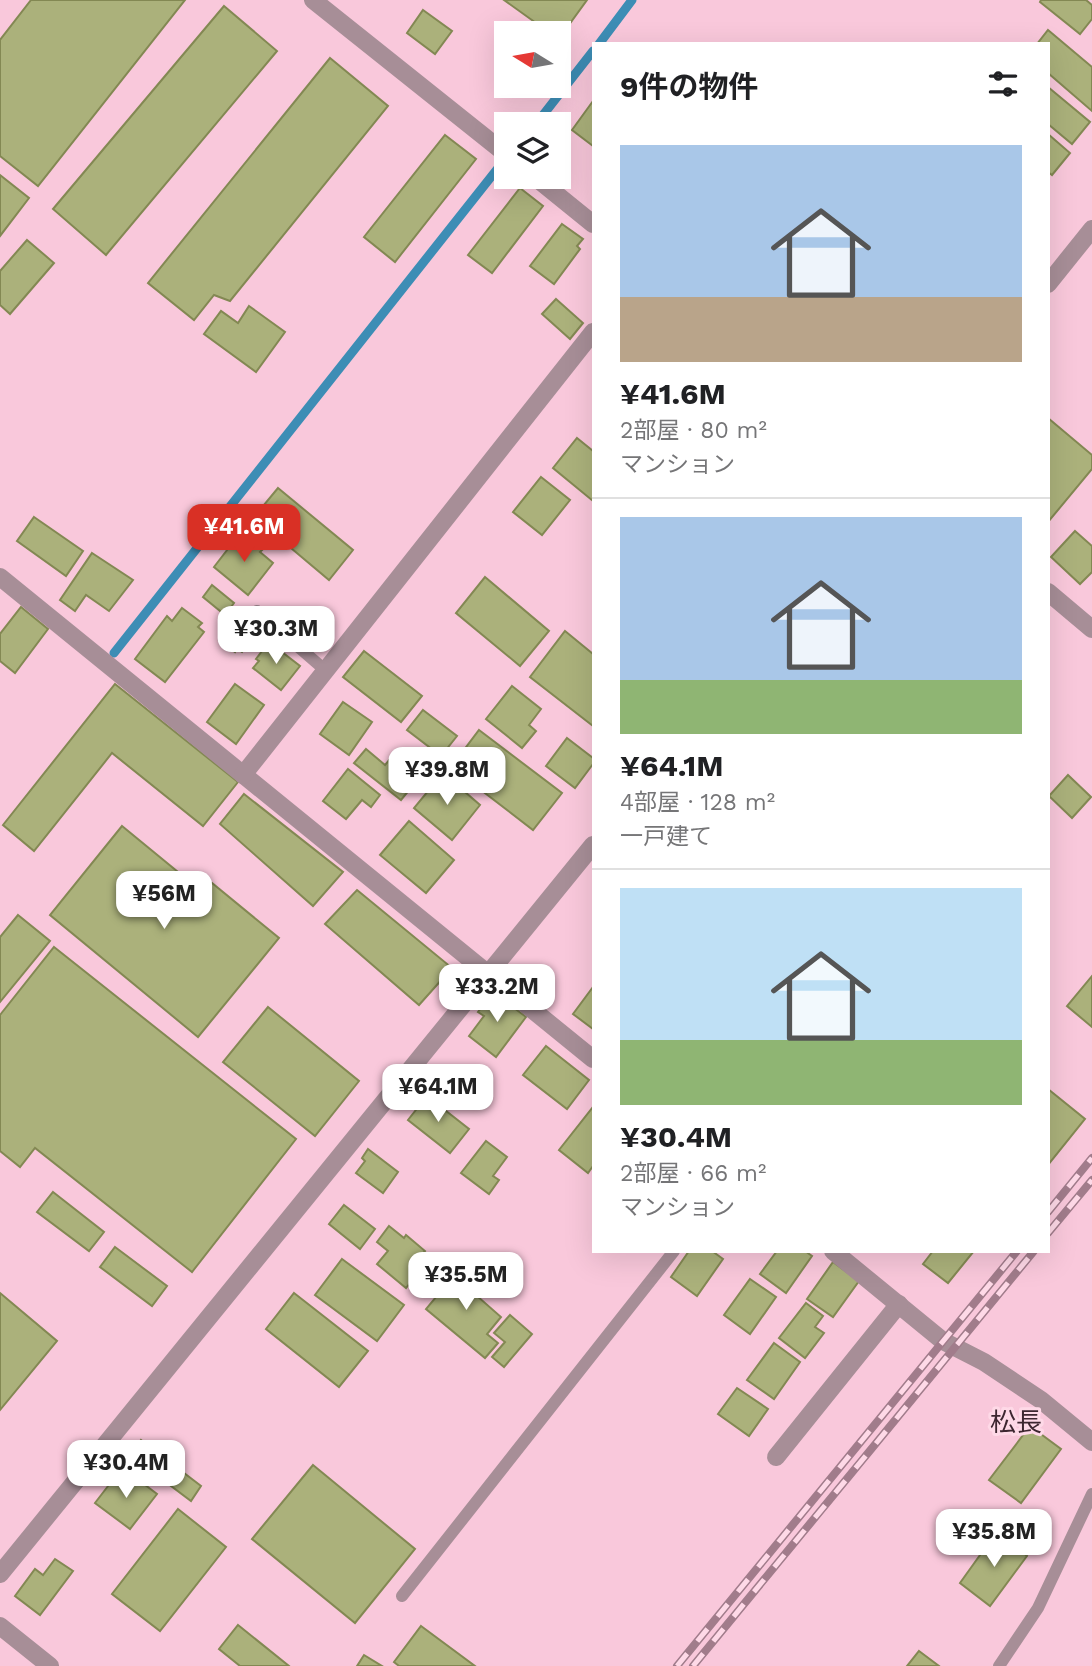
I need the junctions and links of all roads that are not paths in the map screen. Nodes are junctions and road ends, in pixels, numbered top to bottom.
1 (313, 0) edge
2 (494, 145) edge
3 (550, 189) edge
4 (592, 222) edge
5 (1092, 229) edge
6 (1050, 282) edge
7 (592, 333) edge
8 (0, 577) edge
9 (1050, 594) edge
10 (257, 611) dead end
11 (1092, 628) edge
12 (325, 670) junction
13 (243, 775) junction
14 (592, 846) edge
15 (488, 974) junction
16 (592, 1058) edge
17 (672, 1253) edge
18 (835, 1253) edge
19 (899, 1304) junction
20 (1092, 1442) edge
21 (776, 1457) dead end
22 (1092, 1494) edge
23 (0, 1574) edge
24 (402, 1596) dead end
25 (0, 1626) edge
26 (50, 1666) edge
27 (999, 1666) edge

1 - 2 street
3 - 4 street
5 - 6 street
7 - 12 street
8 - 13 street
9 - 11 street
10 - 12 lane
12 - 13 street
13 - 15 street
14 - 15 street
15 - 16 street
15 - 23 street
17 - 24 lane
18 - 19 street
19 - 20 street
19 - 21 street
22 - 27 lane
25 - 26 street

